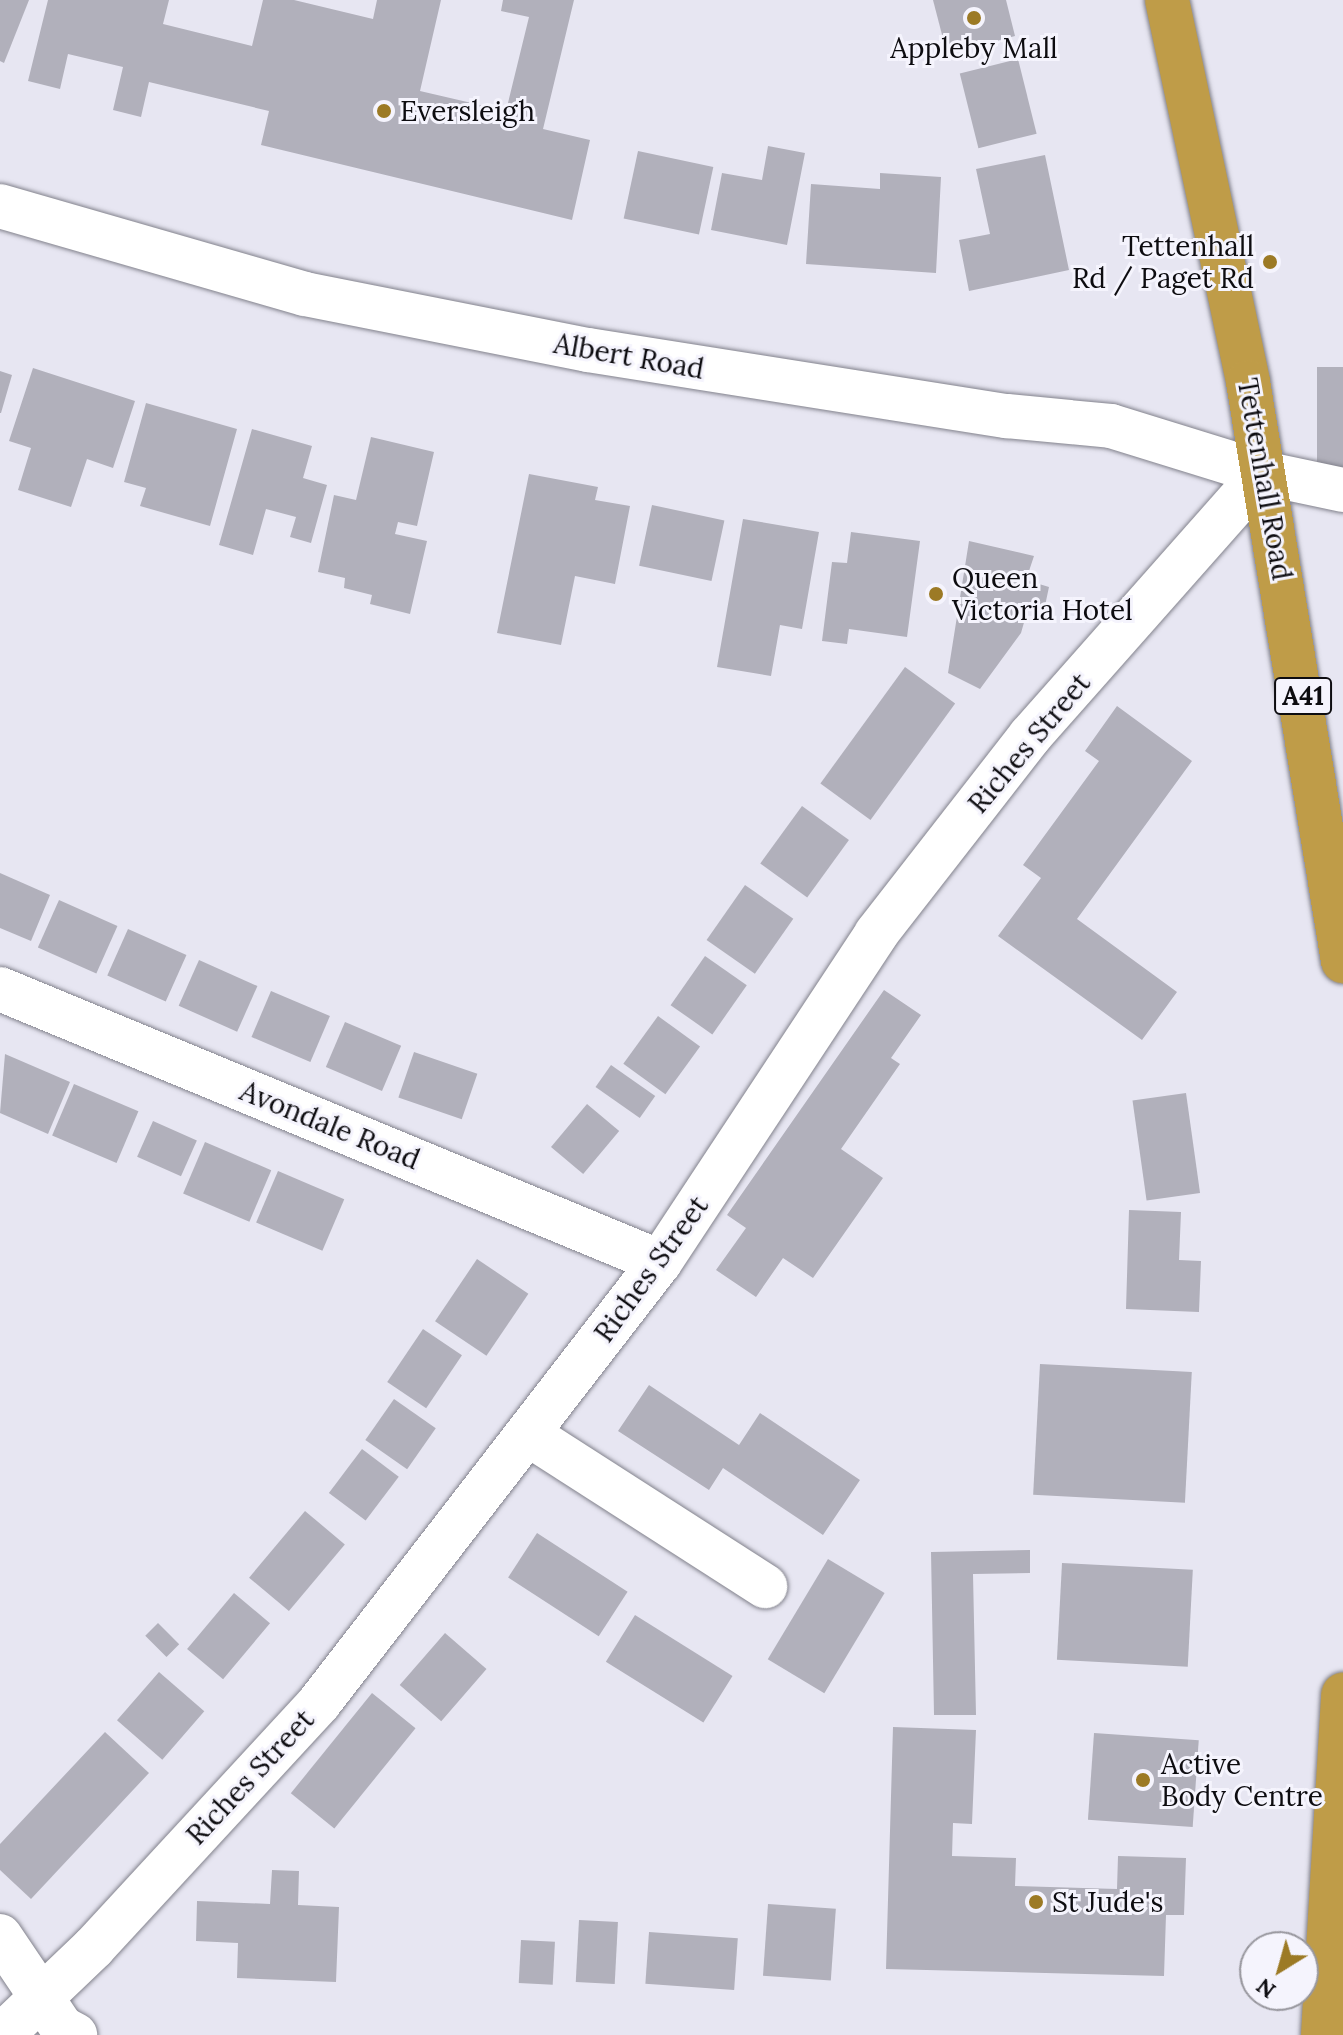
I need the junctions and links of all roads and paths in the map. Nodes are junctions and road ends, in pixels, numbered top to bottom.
1 (1167, 0) edge
2 (0, 206) edge
3 (1263, 473) junction
4 (1343, 490) edge
5 (1343, 961) edge
6 (0, 989) edge
7 (660, 1262) junction
8 (528, 1434) junction
9 (765, 1586) dead end
10 (1343, 1695) edge
11 (0, 1936) edge
12 (41, 1999) junction
13 (2, 2035) edge
14 (75, 2035) edge
15 (1323, 2035) edge

1 - 3 highway, Tettenhall Road / A41
2 - 3 street, Albert Road
3 - 4 street, Albert Road
3 - 5 highway, Tettenhall Road / A41
3 - 7 street, Riches Street
6 - 7 street, Avondale Road
7 - 8 street, Riches Street
8 - 9 street
8 - 12 street, Riches Street
10 - 15 highway
11 - 12 street
12 - 13 street, Riches Street
12 - 14 street

